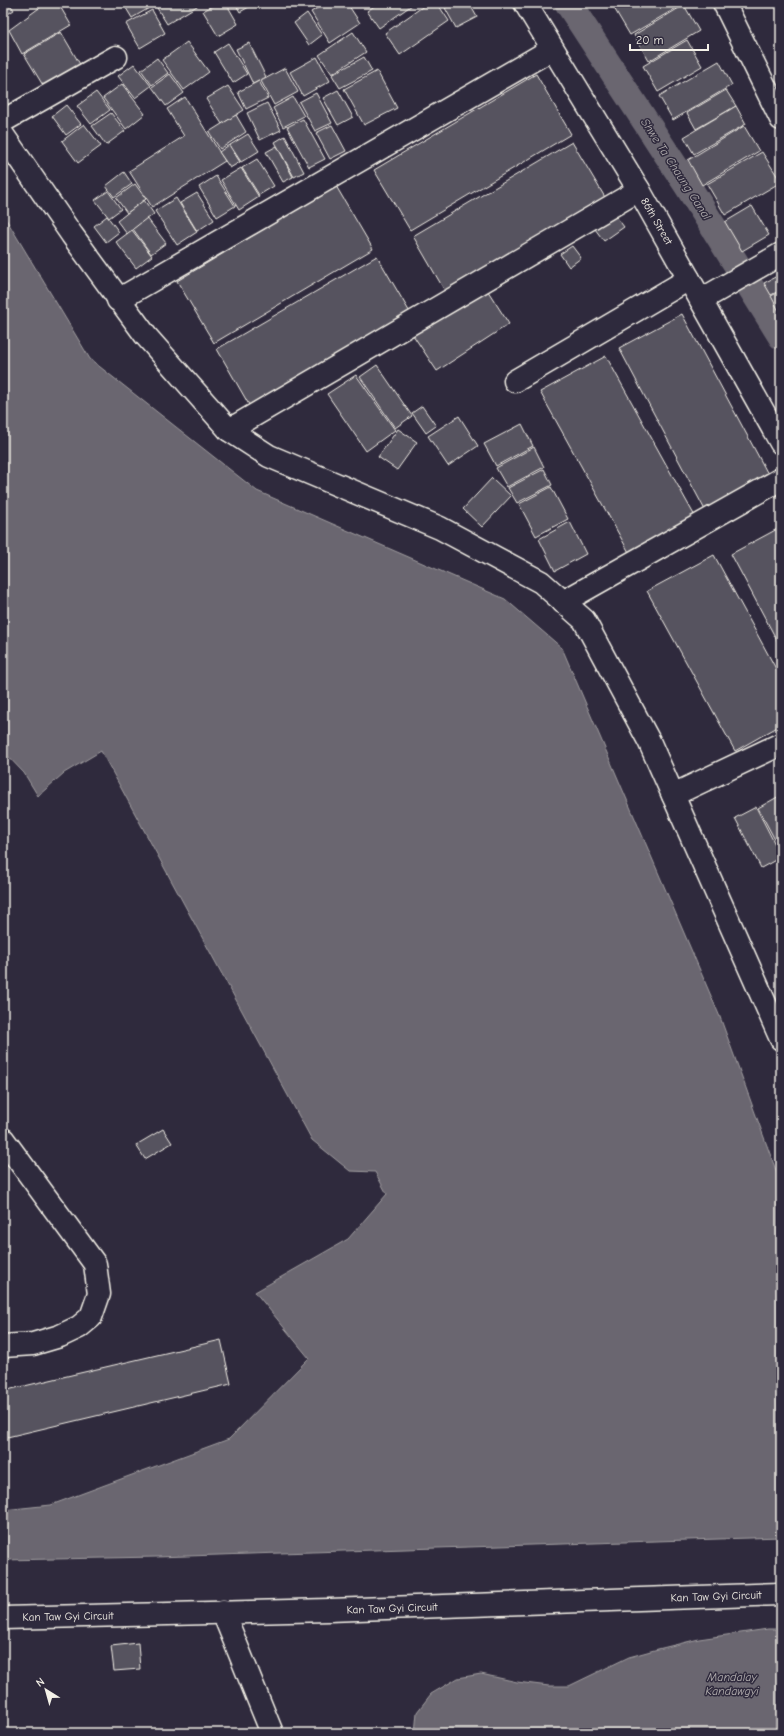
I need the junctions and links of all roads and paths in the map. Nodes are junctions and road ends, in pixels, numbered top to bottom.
1 (525, 3) edge
2 (724, 3) edge
3 (552, 49) junction
4 (116, 57) dead end
5 (781, 119) edge
6 (3, 121) edge
7 (3, 135) edge
8 (639, 190) junction
9 (781, 254) edge
10 (690, 279) junction
11 (118, 300) junction
12 (701, 300) junction
13 (515, 381) dead end
14 (229, 430) junction
15 (781, 443) edge
16 (781, 479) edge
17 (563, 602) junction
18 (781, 744) edge
19 (673, 795) junction
20 (781, 1039) edge
21 (3, 1139) edge
22 (3, 1346) edge
23 (781, 1594) edge
24 (223, 1612) junction
25 (3, 1618) edge
26 (272, 1733) edge

1 - 3 street, 86th Street
2 - 5 street
3 - 8 street, 86th Street
3 - 11 street
4 - 6 street
7 - 11 street
8 - 10 street, 86th Street
8 - 14 street
9 - 12 street
10 - 12 street, 86th Street
10 - 13 street
11 - 14 street
12 - 15 street, 86th Street
14 - 17 street
16 - 17 street
17 - 19 street
18 - 19 street
19 - 20 street
21 - 22 street
23 - 24 street, Kan Taw Gyi Circuit
24 - 25 street, Kan Taw Gyi Circuit
24 - 26 street

